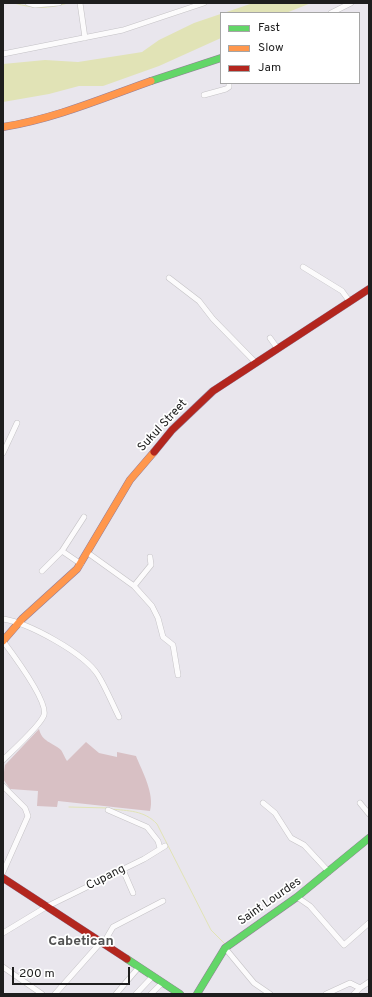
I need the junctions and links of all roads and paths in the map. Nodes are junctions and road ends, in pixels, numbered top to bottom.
1 (28, 3) edge
2 (59, 3) edge
3 (80, 3) edge
4 (204, 3) edge
5 (351, 3) edge
6 (34, 4) edge
7 (333, 12) edge
8 (85, 38) junction
9 (3, 54) edge
10 (220, 58) edge
11 (229, 84) edge
12 (204, 95) dead end
13 (3, 126) edge
14 (303, 266) dead end
15 (169, 278) dead end
16 (369, 289) edge
17 (350, 302) junction
18 (270, 338) dead end
19 (278, 349) junction
20 (256, 363) junction
21 (17, 423) dead end
22 (3, 454) edge
23 (84, 517) dead end
24 (62, 551) junction
25 (88, 553) junction
26 (150, 557) dead end
27 (82, 564) junction
28 (42, 571) dead end
29 (134, 586) junction
30 (3, 619) edge
31 (18, 624) junction
32 (3, 641) edge
33 (178, 675) dead end
34 (119, 717) dead end
35 (3, 760) edge
36 (4, 788) edge
37 (263, 803) dead end
38 (360, 803) dead end
39 (108, 810) dead end
40 (369, 814) edge
41 (369, 838) edge
42 (123, 870) junction
43 (3, 872) edge
44 (328, 872) junction
45 (3, 878) edge
46 (133, 893) dead end
47 (298, 897) junction
48 (163, 901) dead end
49 (46, 907) junction
50 (369, 923) edge
51 (3, 933) edge
52 (102, 943) junction
53 (227, 947) junction
54 (3, 967) edge
55 (139, 967) junction
56 (153, 976) junction
57 (162, 982) junction
58 (369, 982) edge
59 (360, 988) junction
60 (39, 993) edge
61 (176, 993) edge
62 (55, 994) edge
63 (116, 994) edge
64 (136, 994) edge
65 (151, 994) edge
66 (197, 994) edge
67 (270, 994) edge
68 (326, 994) edge
69 (354, 994) edge

1 - 6 street
2 - 6 street
3 - 8 street
4 - 8 street
5 - 7 street
8 - 9 street
10 - 13 street
11 - 12 street
14 - 17 street
15 - 20 street
16 - 17 street, Sukul Street
17 - 19 street, Sukul Street
18 - 19 street
19 - 20 street, Sukul Street
20 - 25 street, Sukul Street
21 - 22 street
23 - 24 street
24 - 27 street
24 - 28 street
25 - 27 street, Sukul Street
25 - 29 street
26 - 29 street
27 - 31 street, Sukul Street
29 - 33 street
30 - 31 street
31 - 32 street, Sukul Street
31 - 34 street
32 - 35 street
36 - 43 street
37 - 44 street
38 - 40 street
39 - 42 street, Cupang
41 - 44 street, Saint Lourdes
42 - 46 street
42 - 49 street, Cupang
44 - 47 street, Saint Lourdes
45 - 49 street
47 - 50 street
47 - 53 street, Saint Lourdes
48 - 52 street
49 - 51 street, Cupang
49 - 52 street
52 - 55 street
52 - 62 street
53 - 66 street, Saint Lourdes
53 - 67 street
54 - 60 street
55 - 56 street
55 - 63 street
56 - 57 street
56 - 64 street
57 - 61 street
57 - 65 street
58 - 59 street
59 - 68 street
59 - 69 street

